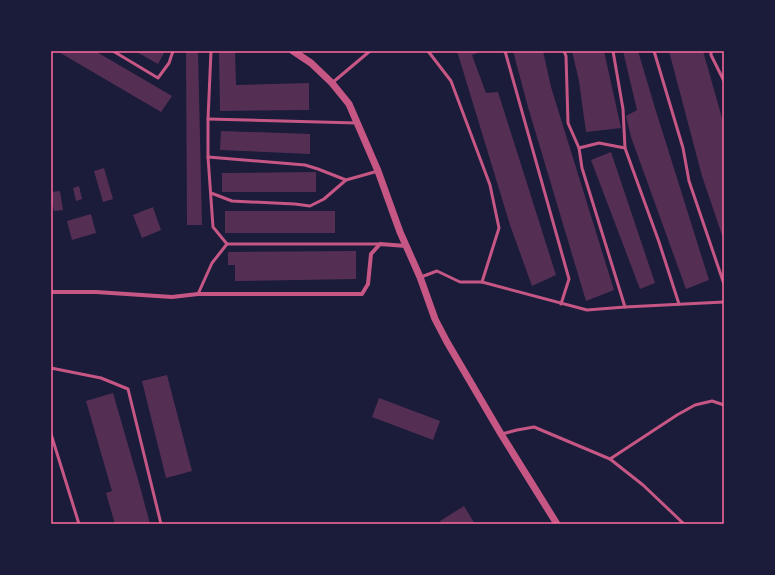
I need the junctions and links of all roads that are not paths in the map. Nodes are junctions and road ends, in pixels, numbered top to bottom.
1 (113, 51) edge
2 (173, 51) edge
3 (211, 51) edge
4 (293, 51) edge
5 (370, 51) edge
6 (428, 51) edge
7 (505, 51) edge
8 (564, 51) edge
9 (613, 51) edge
10 (654, 51) edge
11 (711, 51) edge
12 (724, 81) edge
13 (332, 83) junction
14 (208, 119) junction
15 (357, 123) junction
16 (579, 148) junction
17 (626, 148) junction
18 (208, 157) junction
19 (378, 171) junction
20 (346, 180) junction
21 (211, 193) junction
22 (227, 244) junction
23 (380, 244) junction
24 (406, 246) junction
25 (420, 277) junction
26 (482, 282) junction
27 (724, 284) edge
28 (51, 292) edge
29 (198, 294) junction
30 (724, 302) edge
31 (561, 304) junction
32 (679, 304) junction
33 (625, 307) junction
34 (51, 368) edge
35 (724, 405) edge
36 (51, 434) edge
37 (500, 434) junction
38 (610, 459) junction
39 (79, 524) edge
40 (161, 524) edge
41 (558, 524) edge
42 (684, 524) edge

1 - 2 lane
3 - 14 lane
4 - 13 street
5 - 13 lane
6 - 26 lane
7 - 31 lane
8 - 16 lane
9 - 17 lane
10 - 27 lane
11 - 12 lane
13 - 15 street
14 - 15 lane
14 - 18 lane
15 - 19 street
16 - 17 lane
16 - 33 lane
17 - 32 lane
18 - 20 lane
18 - 21 lane
19 - 20 lane
19 - 24 street
20 - 21 lane
21 - 22 lane
22 - 23 lane
22 - 29 lane
23 - 24 street
23 - 29 street
24 - 25 street
25 - 26 lane
25 - 37 street
26 - 31 lane
28 - 29 street
30 - 32 lane
31 - 33 lane
32 - 33 lane
34 - 40 lane
35 - 38 lane
36 - 39 lane
37 - 38 lane
37 - 41 street
38 - 42 lane

